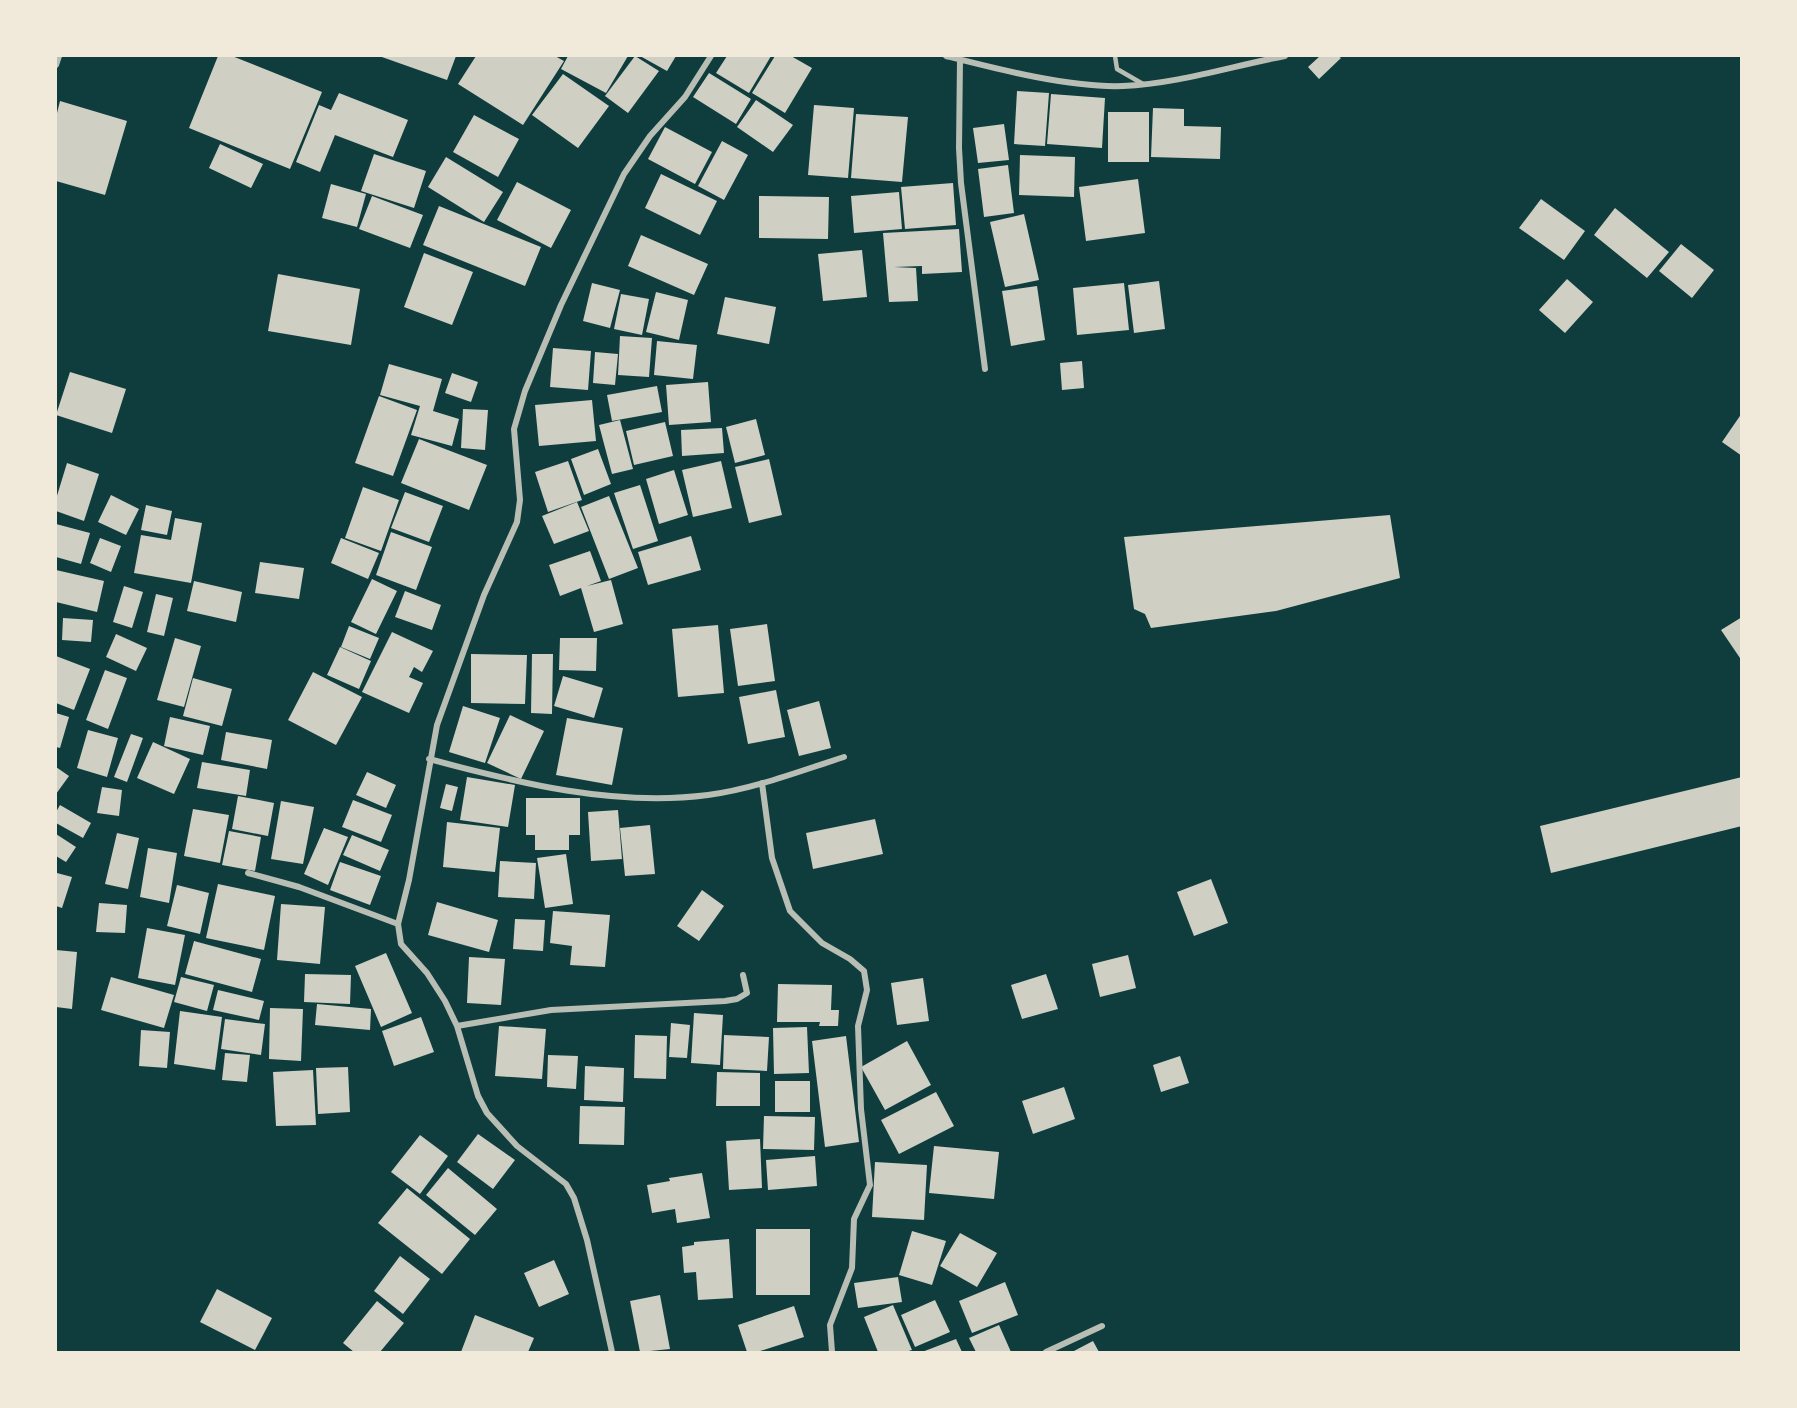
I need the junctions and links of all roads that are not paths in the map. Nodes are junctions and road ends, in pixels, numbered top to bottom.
1 (59, 56) edge
2 (711, 56) edge
3 (946, 56) edge
4 (1115, 56) edge
5 (1285, 56) edge
6 (960, 59) junction
7 (56, 65) edge
8 (1143, 84) junction
9 (985, 369) dead end
10 (844, 756) dead end
11 (429, 759) junction
12 (762, 783) junction
13 (248, 873) dead end
14 (398, 924) junction
15 (743, 975) dead end
16 (457, 1026) junction
17 (1102, 1326) dead end
18 (612, 1353) edge
19 (832, 1353) edge
20 (1046, 1353) edge

1 - 7 street
2 - 11 street
3 - 6 street
4 - 8 lane
5 - 8 street
6 - 8 street
6 - 9 street
10 - 12 street
11 - 12 street
11 - 14 street
12 - 19 street
13 - 14 street
14 - 16 street
15 - 16 street
16 - 18 street
17 - 20 street

